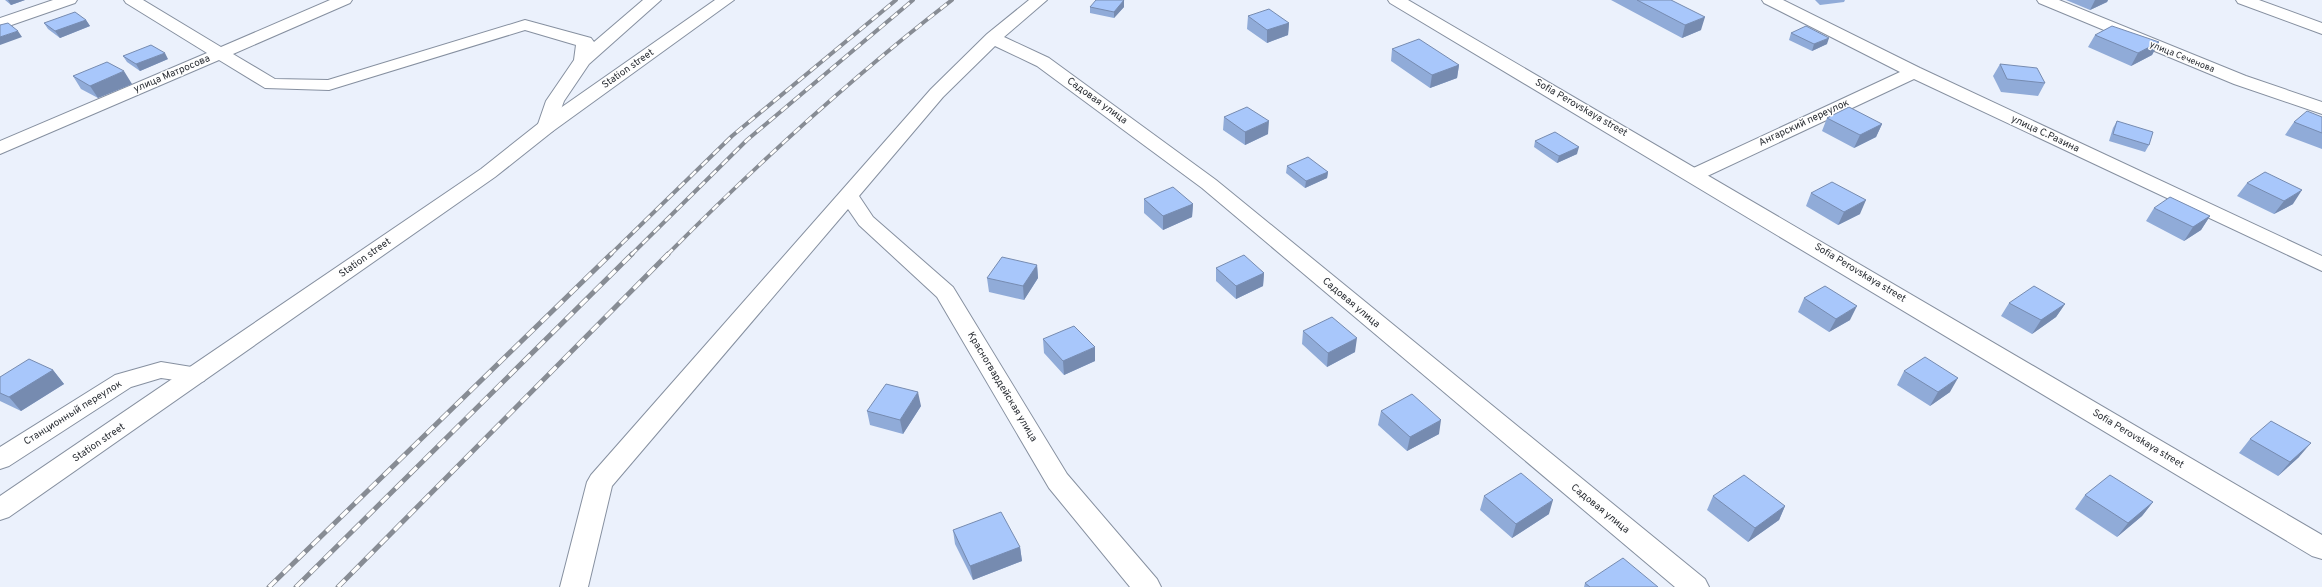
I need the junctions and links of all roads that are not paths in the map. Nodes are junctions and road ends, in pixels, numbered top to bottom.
1 (69, 0) edge
2 (132, 0) edge
3 (344, 0) edge
4 (653, 0) edge
5 (726, 0) edge
6 (1039, 0) edge
7 (1396, 0) edge
8 (1770, 0) edge
9 (2045, 0) edge
10 (2244, 0) edge
11 (0, 24) edge
12 (2322, 29) edge
13 (993, 38) junction
14 (222, 53) junction
15 (583, 60) junction
16 (1914, 72) junction
17 (2322, 108) edge
18 (546, 127) junction
19 (0, 148) edge
20 (1694, 175) junction
21 (848, 195) junction
22 (2322, 264) edge
23 (196, 376) junction
24 (0, 459) edge
25 (0, 510) edge
26 (2322, 548) edge
27 (574, 587) edge
28 (1147, 587) edge
29 (1695, 587) edge

1 - 11 street
2 - 14 street
3 - 14 street, улица Матросова
4 - 15 street
5 - 18 street, Station street
6 - 13 street
7 - 20 street, Sofia Perovskaya street
8 - 16 street, улица С.Разина
9 - 17 street, улица Сеченова
10 - 12 street
13 - 21 street
13 - 29 street, Садовая улица
14 - 15 street
14 - 19 street, улица Матросова
15 - 18 street
16 - 20 street, Ангарский переулок
16 - 22 street, улица С.Разина
18 - 23 street, Station street
20 - 26 street, Sofia Perovskaya street
21 - 27 street
21 - 28 street, Красногвардейская улица
23 - 24 street, Станционный переулок
23 - 25 street, Station street

